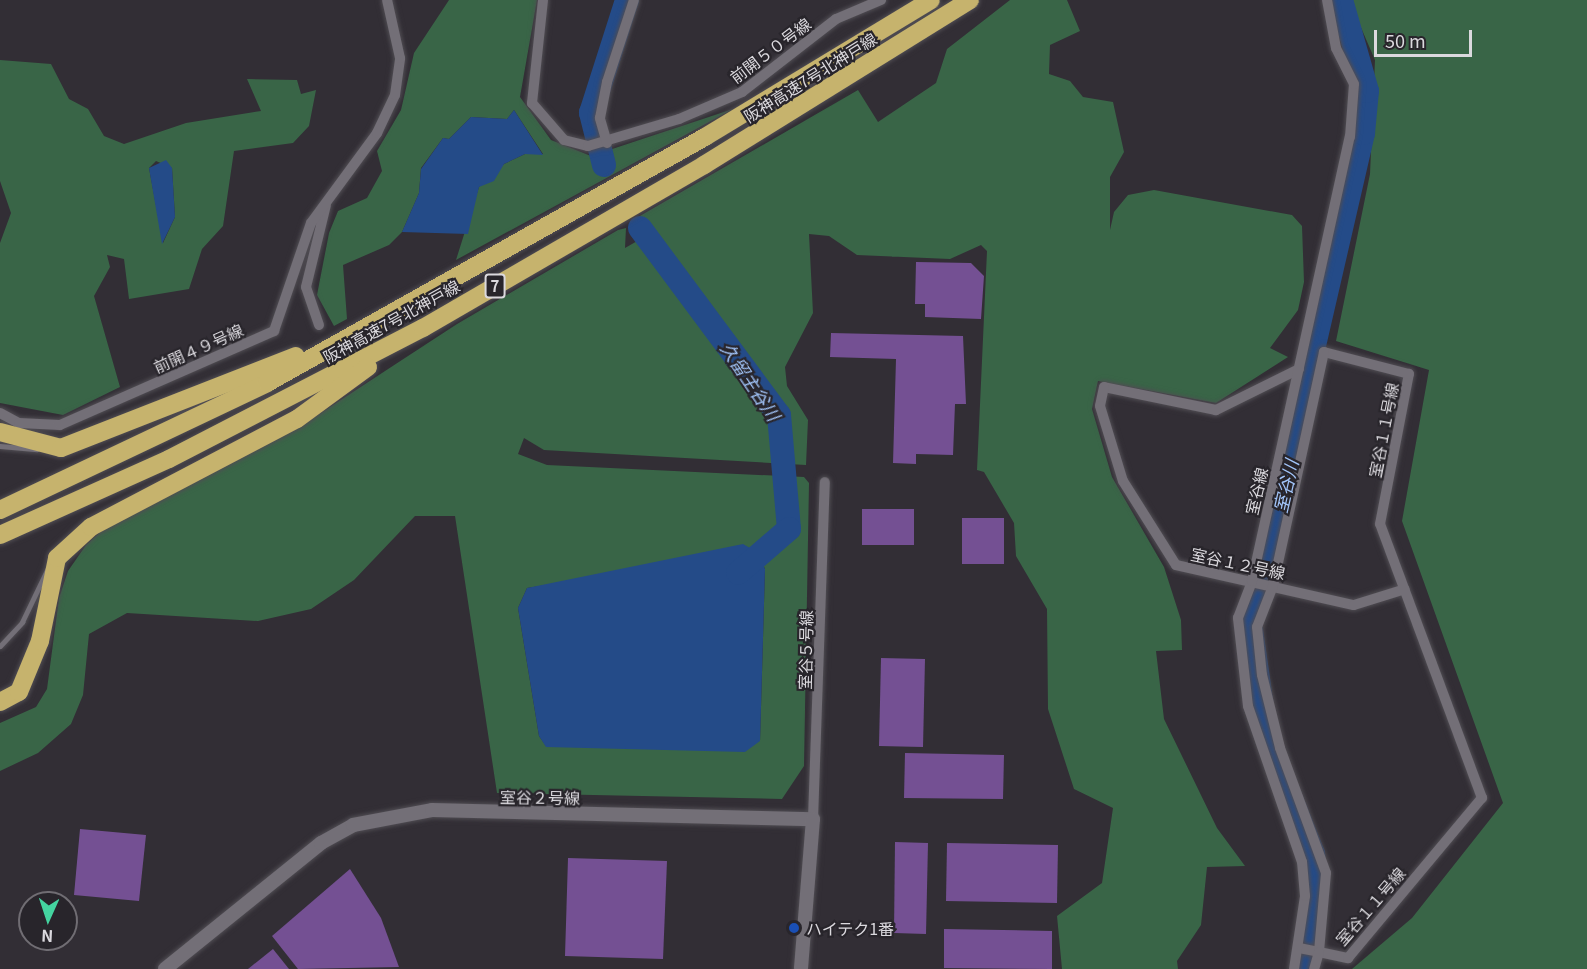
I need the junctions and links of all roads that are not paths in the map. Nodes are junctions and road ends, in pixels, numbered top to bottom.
1 (387, 0) edge
2 (543, 0) edge
3 (634, 0) edge
4 (881, 0) edge
5 (931, 0) edge
6 (970, 0) edge
7 (1327, 0) edge
8 (600, 144) junction
9 (328, 199) junction
10 (320, 325) dead end
11 (423, 328) junction
12 (358, 333) junction
13 (1299, 369) junction
14 (0, 413) edge
15 (0, 432) edge
16 (0, 446) edge
17 (61, 448) junction
18 (825, 482) dead end
19 (0, 510) edge
20 (0, 535) edge
21 (57, 558) junction
22 (1252, 581) junction
23 (1273, 586) junction
24 (1405, 589) junction
25 (0, 646) edge
26 (0, 702) edge
27 (813, 819) junction
28 (1299, 948) junction
29 (1319, 952) junction
30 (165, 969) edge
31 (801, 969) edge
32 (1294, 969) edge
33 (1314, 969) edge

1 - 9 street, 前開４９号線
2 - 8 street
3 - 8 street
4 - 8 street, 前開５０号線
5 - 12 highway, 阪神高速7号北神戸線 / 7
6 - 11 highway, 阪神高速7号北神戸線 / 7
7 - 13 street, 室谷線
9 - 10 street
9 - 14 street, 前開４９号線
11 - 20 highway, 阪神高速7号北神戸線 / 7
11 - 21 highway
12 - 17 highway
12 - 19 highway, 阪神高速7号北神戸線 / 7
13 - 22 street, 室谷線
13 - 22 street, 室谷１２号線
15 - 17 highway
16 - 17 lane
18 - 27 street, 室谷５号線
21 - 25 lane
21 - 26 highway
22 - 23 street, 室谷１２号線
22 - 28 street, 室谷線
23 - 24 street, 室谷１２号線
23 - 24 street, 室谷１１号線
23 - 29 street, 室谷１１号線
24 - 29 street, 室谷１１号線
27 - 30 street, 室谷２号線
27 - 31 street
28 - 29 street
28 - 32 street, 室谷線
29 - 33 street

